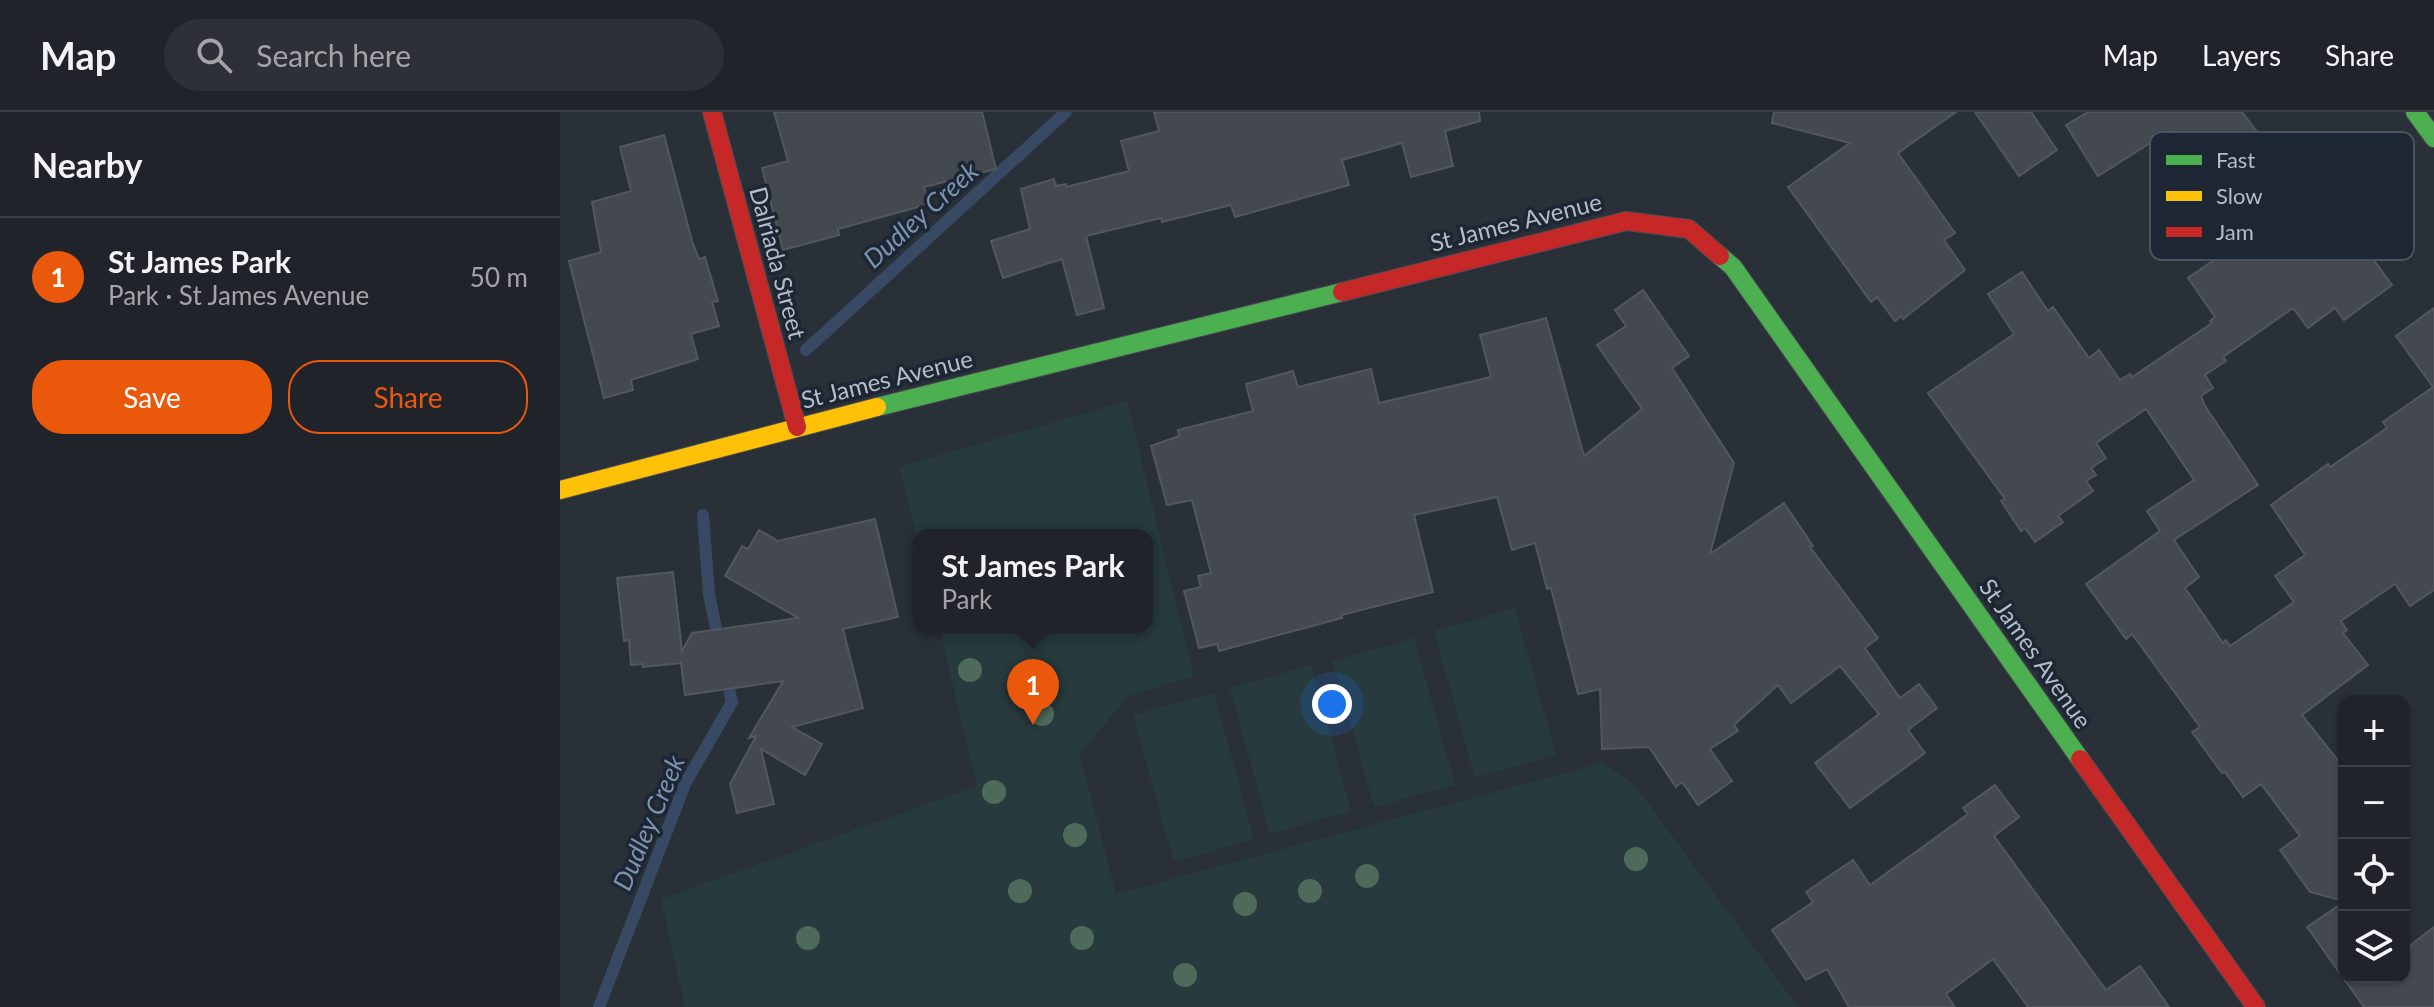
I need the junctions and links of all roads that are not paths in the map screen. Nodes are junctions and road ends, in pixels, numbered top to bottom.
1 (712, 112) edge
2 (2415, 112) edge
3 (2434, 138) edge
4 (797, 427) junction
5 (560, 490) edge
6 (2256, 1007) edge

1 - 4 street, Dalriada Street
2 - 3 street
4 - 5 street, St James Avenue
4 - 6 street, St James Avenue

